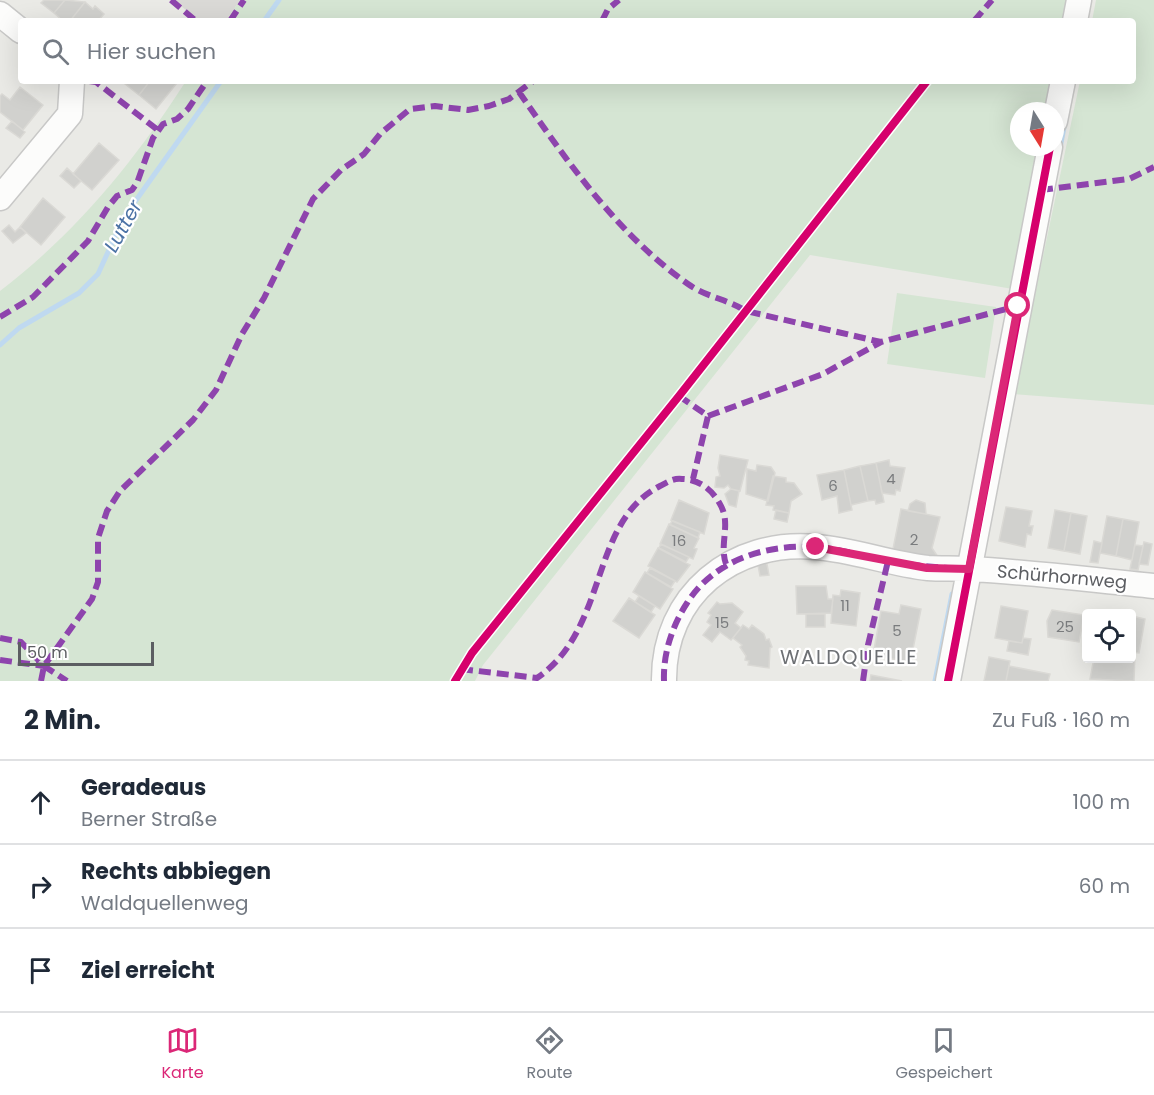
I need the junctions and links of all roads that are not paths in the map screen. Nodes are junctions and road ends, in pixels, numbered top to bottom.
1 (1079, 0) edge
2 (0, 14) edge
3 (1076, 18) edge
4 (18, 29) edge
5 (72, 84) edge
6 (1062, 84) edge
7 (1059, 102) edge
8 (1048, 156) edge
9 (0, 198) edge
10 (969, 569) junction
11 (1154, 586) edge
12 (664, 681) edge
13 (948, 681) edge

1 - 3 street
2 - 4 street
5 - 9 street
6 - 7 street
8 - 10 street
10 - 11 street, Schürhornweg
10 - 12 street, Schürhornweg
10 - 13 street

